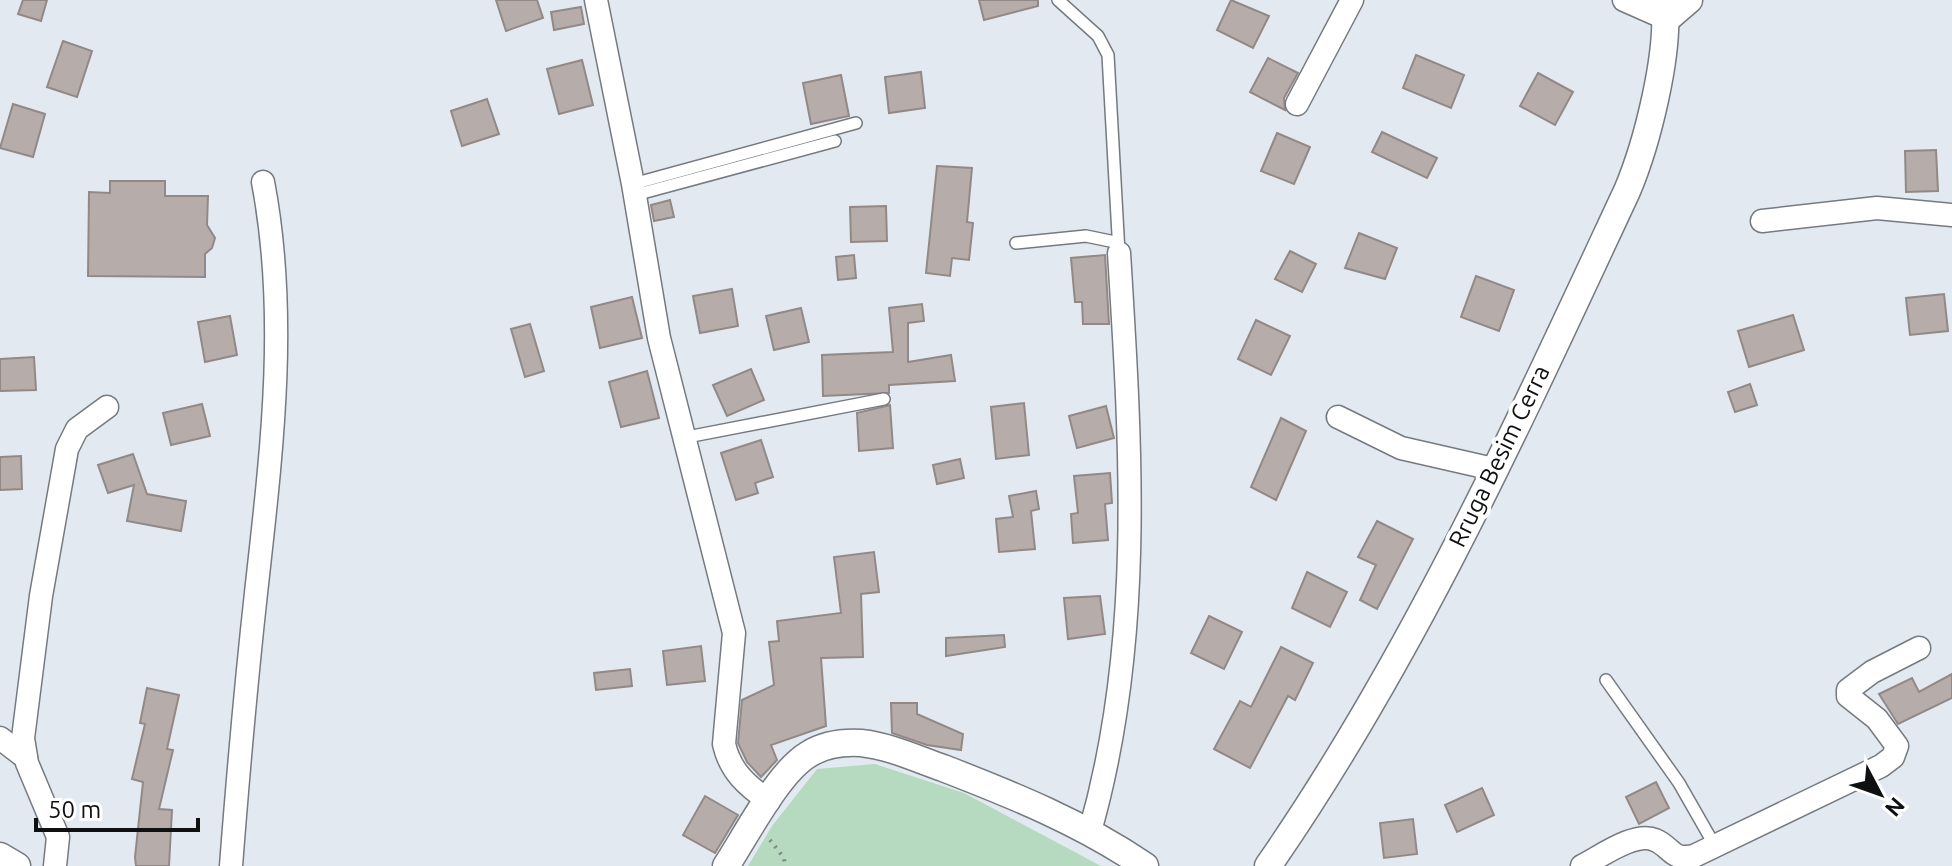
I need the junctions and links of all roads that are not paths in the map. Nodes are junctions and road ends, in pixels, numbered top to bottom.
1 (596, 0) edge
2 (1058, 0) edge
3 (1352, 0) edge
4 (1624, 0) edge
5 (1689, 0) edge
6 (1665, 10) edge
7 (1297, 104) dead end
8 (856, 123) dead end
9 (835, 141) dead end
10 (263, 182) dead end
11 (634, 189) junction
12 (1952, 215) edge
13 (1762, 221) dead end
14 (1016, 243) dead end
15 (1119, 253) junction
16 (884, 399) dead end
17 (107, 407) dead end
18 (1338, 417) dead end
19 (682, 438) junction
20 (1493, 469) junction
21 (1919, 648) dead end
22 (1606, 680) dead end
23 (0, 738) edge
24 (26, 758) junction
25 (769, 801) junction
26 (1090, 831) junction
27 (1715, 846) junction
28 (0, 856) edge
29 (1279, 861) edge
30 (17, 866) edge
31 (55, 866) edge
32 (231, 866) edge
33 (726, 866) edge
34 (1145, 866) edge
35 (1582, 866) edge

1 - 11 street
2 - 15 lane
3 - 7 street
4 - 6 street
5 - 6 street
6 - 20 street, Rruga Besim Cerra
8 - 11 lane
9 - 11 lane
10 - 32 street
11 - 19 street
12 - 13 street
14 - 15 lane
15 - 26 street
16 - 19 lane
17 - 24 street
18 - 20 street
19 - 25 street
20 - 29 street, Rruga Besim Cerra
21 - 27 street
22 - 27 lane
23 - 24 street
24 - 31 street
25 - 26 street
25 - 33 street
26 - 34 street
27 - 35 street
28 - 30 street

